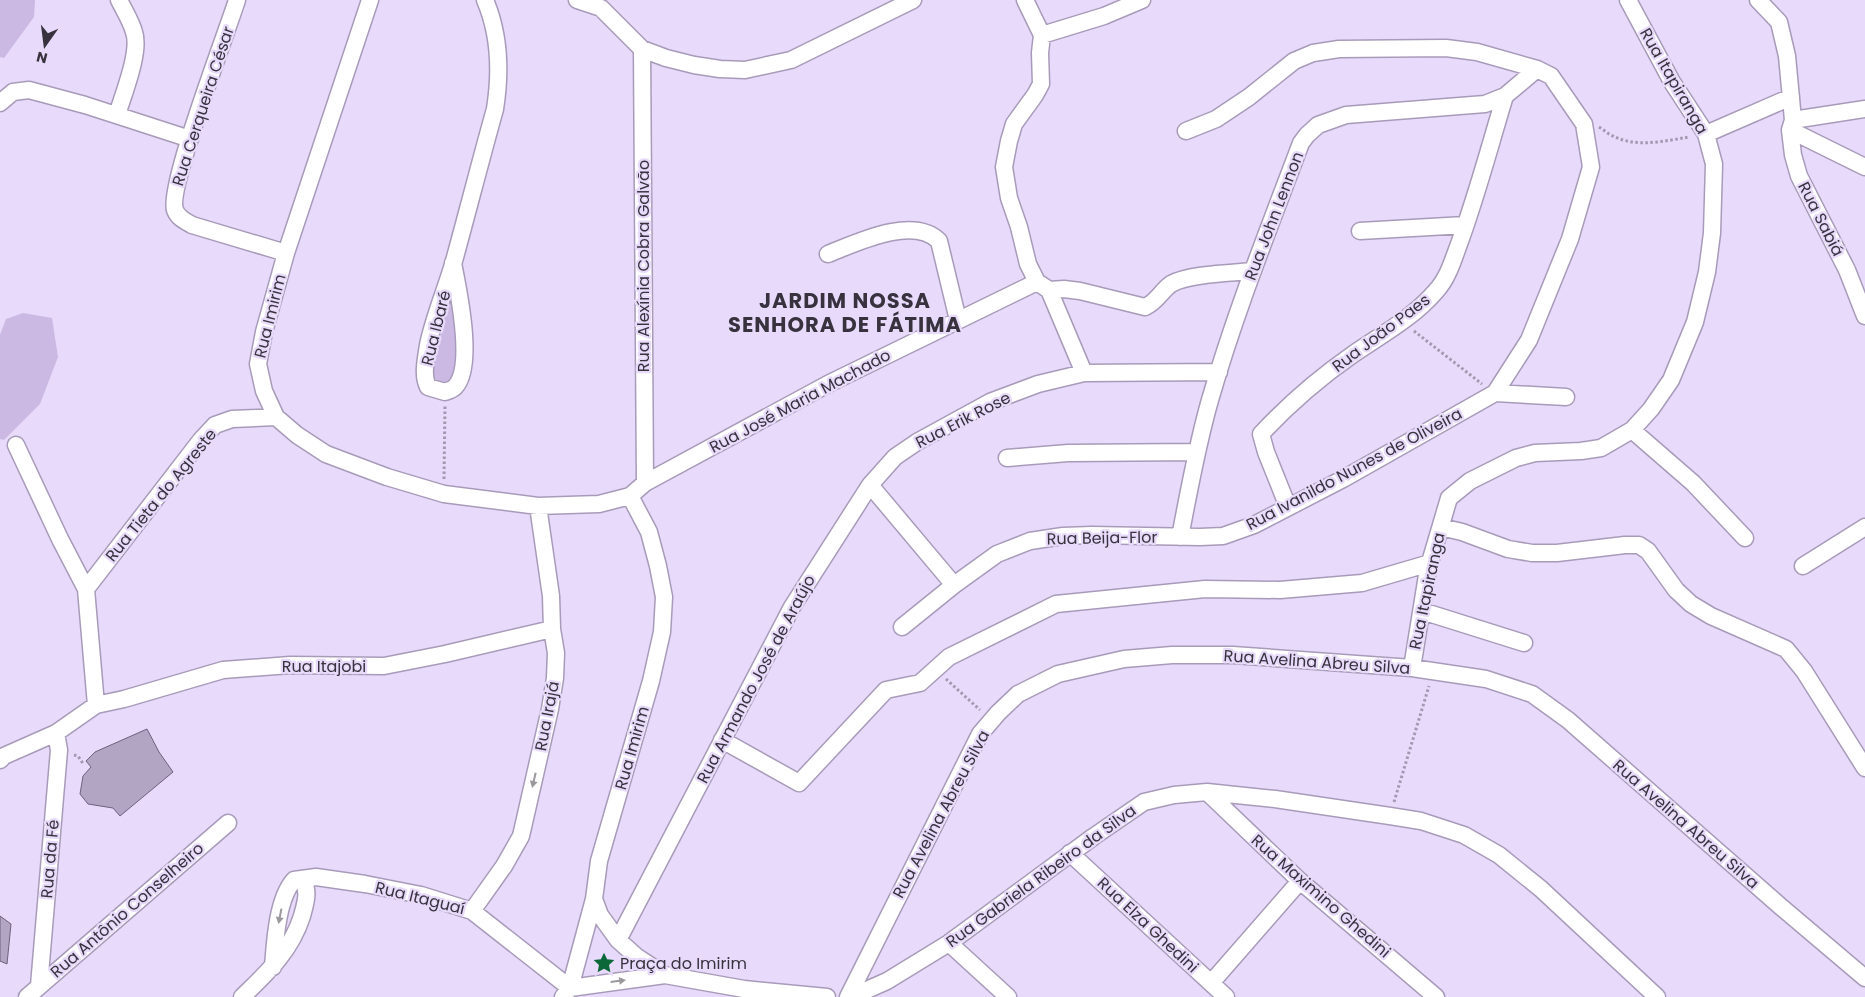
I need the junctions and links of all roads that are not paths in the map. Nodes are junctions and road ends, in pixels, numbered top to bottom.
1 (119, 0) edge
2 (237, 0) edge
3 (370, 0) edge
4 (485, 0) edge
5 (577, 0) edge
6 (913, 0) edge
7 (1025, 0) edge
8 (1142, 0) edge
9 (1628, 0) edge
10 (1758, 0) edge
11 (1778, 0) edge
12 (607, 4) edge
13 (1779, 22) junction
14 (1042, 35) junction
15 (642, 49) junction
16 (1537, 69) junction
17 (1505, 96) junction
18 (1791, 97) junction
19 (0, 103) edge
20 (1865, 109) edge
21 (117, 115) junction
22 (1792, 125) junction
23 (1186, 131) dead end
24 (1706, 134) junction
25 (190, 139) junction
26 (1865, 167) edge
27 (1466, 225) junction
28 (1360, 231) dead end
29 (286, 253) junction
30 (828, 254) dead end
31 (453, 263) junction
32 (1253, 271) junction
33 (1043, 286) junction
34 (1865, 316) edge
35 (958, 320) junction
36 (1219, 372) junction
37 (1084, 373) junction
38 (1495, 393) junction
39 (1566, 397) dead end
40 (276, 417) junction
41 (1632, 430) junction
42 (16, 445) dead end
43 (1197, 452) junction
44 (1007, 458) dead end
45 (645, 483) junction
46 (870, 485) junction
47 (630, 496) junction
48 (538, 506) junction
49 (1288, 507) junction
50 (1440, 526) junction
51 (1865, 527) edge
52 (1180, 537) junction
53 (1745, 538) dead end
54 (1430, 563) junction
55 (1803, 566) dead end
56 (954, 585) junction
57 (86, 589) junction
58 (1422, 611) junction
59 (902, 627) dead end
60 (552, 629) junction
61 (1524, 643) dead end
62 (1412, 668) junction
63 (96, 705) junction
64 (56, 733) junction
65 (722, 740) junction
66 (0, 760) edge
67 (1865, 768) edge
68 (1207, 792) junction
69 (228, 823) dead end
70 (1070, 853) junction
71 (303, 878) junction
72 (1300, 881) junction
73 (594, 898) junction
74 (472, 911) junction
75 (618, 940) junction
76 (950, 943) junction
77 (273, 967) junction
78 (665, 975) junction
79 (1865, 978) edge
80 (1211, 983) junction
81 (39, 986) junction
82 (567, 992) edge
83 (746, 993) edge
84 (27, 997) edge
85 (242, 997) edge
86 (827, 997) edge
87 (849, 997) edge
88 (1008, 997) edge
89 (1226, 997) edge
90 (1436, 997) edge
91 (1657, 997) edge

1 - 21 street
2 - 25 street, Rua Cerqueira César
3 - 29 street, Rua Imirim
4 - 31 street, Rua Ibaré
5 - 12 street
6 - 15 street
7 - 14 street
8 - 14 street
9 - 24 street, Rua Itapiranga
10 - 13 street
11 - 13 street, Rua Sabiá
12 - 15 street
13 - 18 street, Rua Sabiá
14 - 33 street
15 - 45 street, Rua Alexínia Cobra Galvão
16 - 17 street, Rua John Lennon
16 - 23 street
16 - 38 street
17 - 27 street, Rua João Paes
17 - 32 street, Rua John Lennon
18 - 22 street, Rua Sabiá
18 - 24 street
19 - 21 street
20 - 22 street
21 - 25 street
22 - 26 street
22 - 34 street, Rua Sabiá
24 - 41 street, Rua Itapiranga
25 - 29 street, Rua Cerqueira César
27 - 28 street
27 - 49 street, Rua João Paes
29 - 40 street, Rua Imirim
30 - 35 street
31 - 31 street, Rua Ibaré
32 - 33 street
32 - 36 street, Rua John Lennon
33 - 35 street, Rua José Maria Machado
33 - 37 street
35 - 45 street, Rua José Maria Machado
36 - 37 street, Rua Erik Rose
36 - 43 street, Rua John Lennon
37 - 46 street, Rua Erik Rose
38 - 39 street
38 - 49 street, Rua Ivanildo Nunes de Oliveira
40 - 48 street, Rua Imirim
40 - 57 street, Rua Tieta do Agreste
41 - 50 street, Rua Itapiranga
41 - 53 street
42 - 57 street
43 - 44 street
43 - 52 street, Rua John Lennon
45 - 47 street, Rua Imirim
46 - 56 street
46 - 65 street, Rua Armando José de Araújo
47 - 48 street, Rua Imirim
47 - 73 street, Rua Imirim
48 - 60 street, Rua Irajá
49 - 52 street, Rua Ivanildo Nunes de Oliveira
50 - 54 street, Rua Itapiranga
50 - 67 street
51 - 55 street
52 - 56 street, Rua Beija-Flor
54 - 58 street, Rua Itapiranga
54 - 65 street
56 - 59 street, Rua Beija-Flor
57 - 63 street
58 - 61 street
58 - 62 street, Rua Itapiranga
60 - 63 street, Rua Itajobi
60 -> 74 street, Rua Irajá
62 - 79 street, Rua Avelina Abreu Silva
62 - 87 street, Rua Avelina Abreu Silva
63 - 64 street
64 - 66 street
64 - 81 street, Rua da Fé
65 - 75 street, Rua Armando José de Araújo
68 - 70 street, Rua Gabriela Ribeiro da Silva
68 - 72 street, Rua Maximino Ghedini
68 - 91 street, Rua Gabriela Ribeiro da Silva
69 - 81 street, Rua Antônio Conselheiro
70 - 76 street, Rua Gabriela Ribeiro da Silva
70 - 80 street, Rua Elza Ghedini
71 - 74 street, Rua Itaguaí
71 - 77 street
71 -> 77 street
72 - 80 street
72 - 90 street, Rua Maximino Ghedini
73 - 75 street
73 - 82 street, Rua Imirim
74 - 82 street, Rua Itaguaí
75 - 78 street
76 - 87 street, Rua Gabriela Ribeiro da Silva
76 - 88 street
77 - 85 street
82 -> 78 street
78 - 83 street
80 - 89 street, Rua Elza Ghedini
81 - 84 street, Rua Antônio Conselheiro
83 - 86 street

